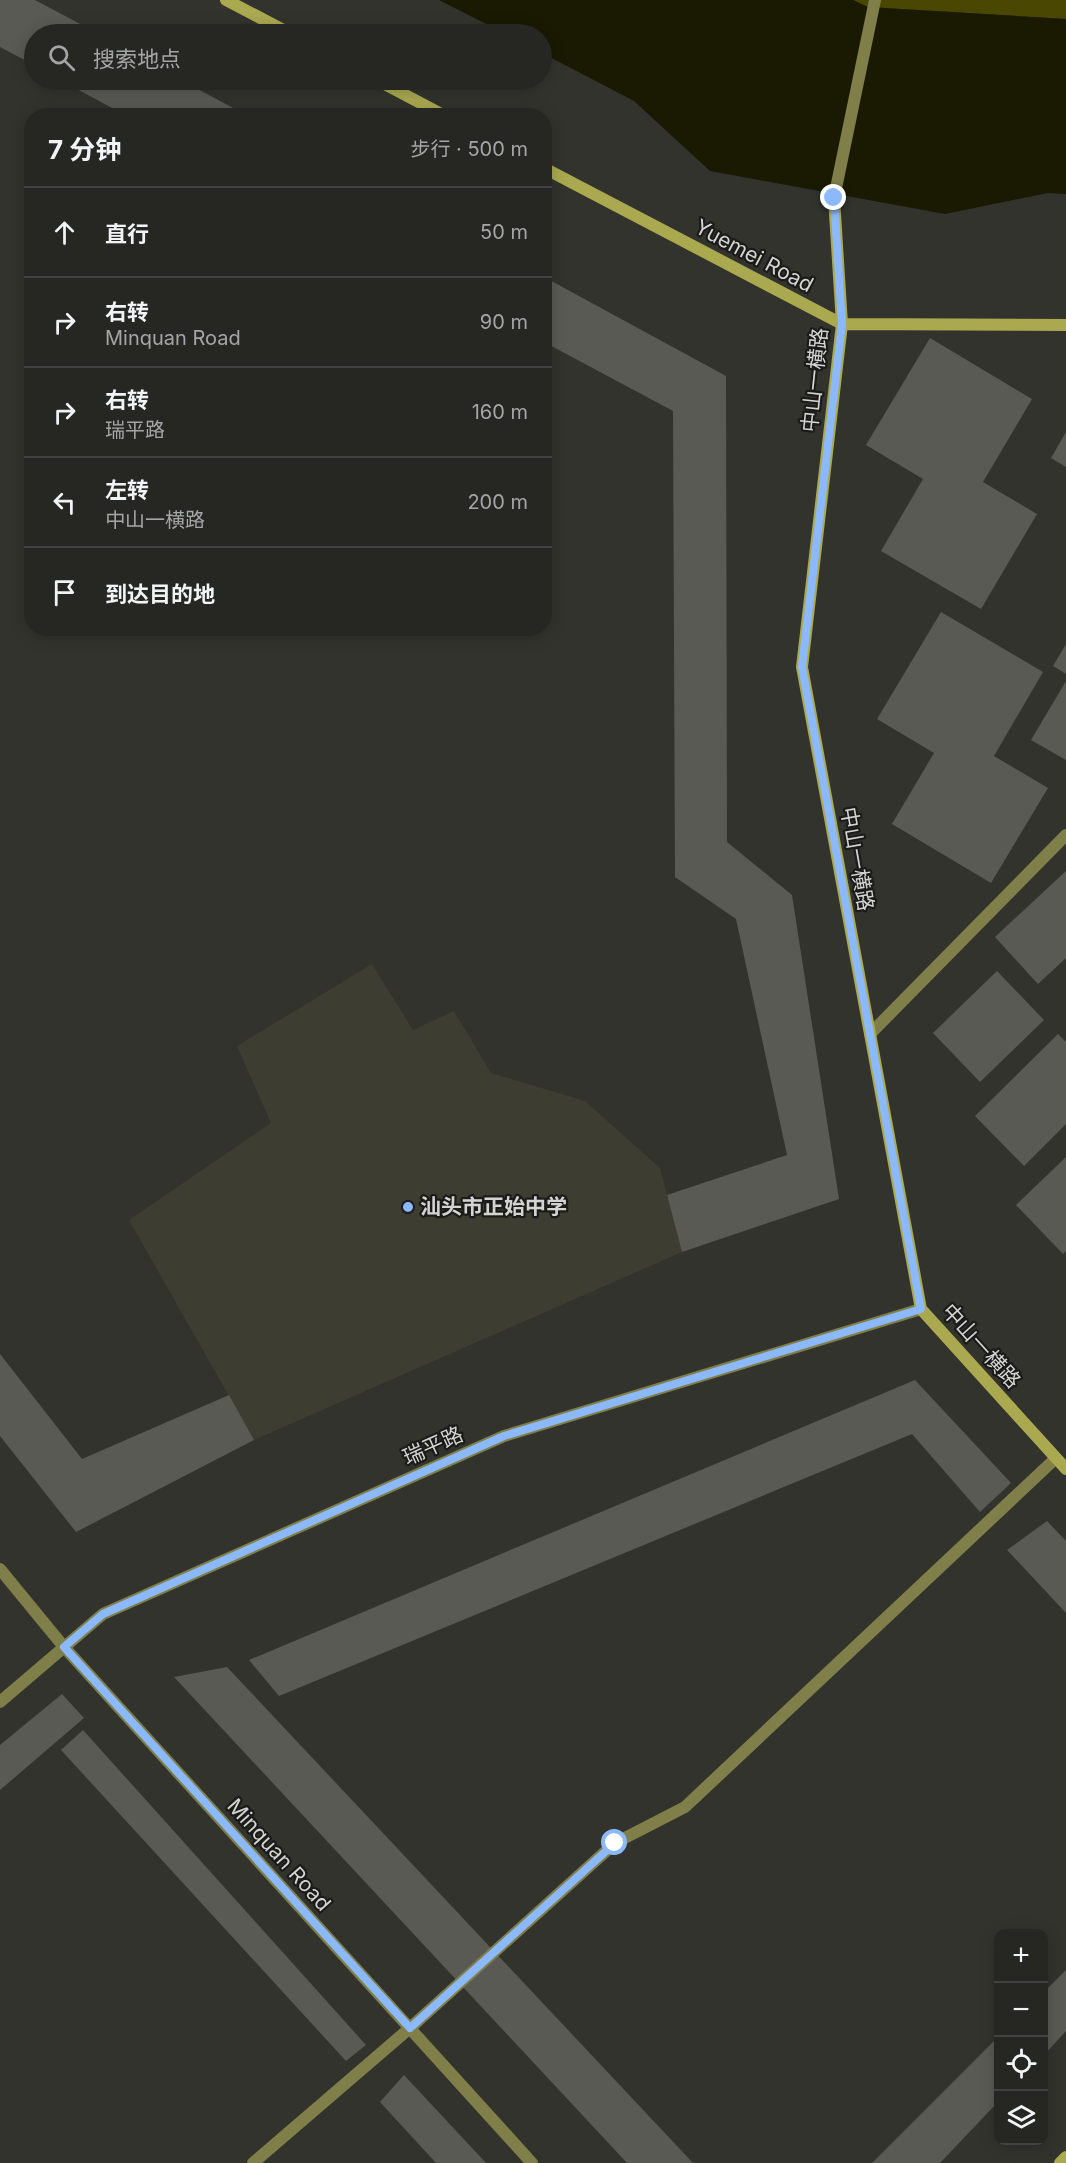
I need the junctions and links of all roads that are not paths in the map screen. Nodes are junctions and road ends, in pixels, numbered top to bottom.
1 (226, 0) edge
2 (875, 0) edge
3 (272, 24) edge
4 (396, 90) edge
5 (430, 108) edge
6 (552, 172) edge
7 (842, 324) junction
8 (1066, 326) edge
9 (1066, 835) edge
10 (870, 1034) junction
11 (921, 1309) junction
12 (1056, 1458) junction
13 (1066, 1469) edge
14 (0, 1569) edge
15 (64, 1647) junction
16 (0, 1702) edge
17 (410, 2028) junction
18 (1066, 2157) edge
19 (253, 2163) edge
20 (532, 2163) edge
21 (1060, 2163) edge

1 - 3 street
2 - 7 street, 中山一横路
4 - 5 street
6 - 7 street, Yuemei Road
7 - 8 street, Yuemei Road
7 - 10 street, 中山一横路
9 - 10 street
10 - 11 street, 中山一横路
11 - 12 street, 中山一横路
11 - 15 street, 瑞平路
12 - 13 street, 中山一横路
12 - 17 street
14 - 15 street, Minquan Road
15 - 16 street, 瑞平路
15 - 17 street, Minquan Road
17 - 19 street
17 - 20 street, Minquan Road
18 - 21 street

